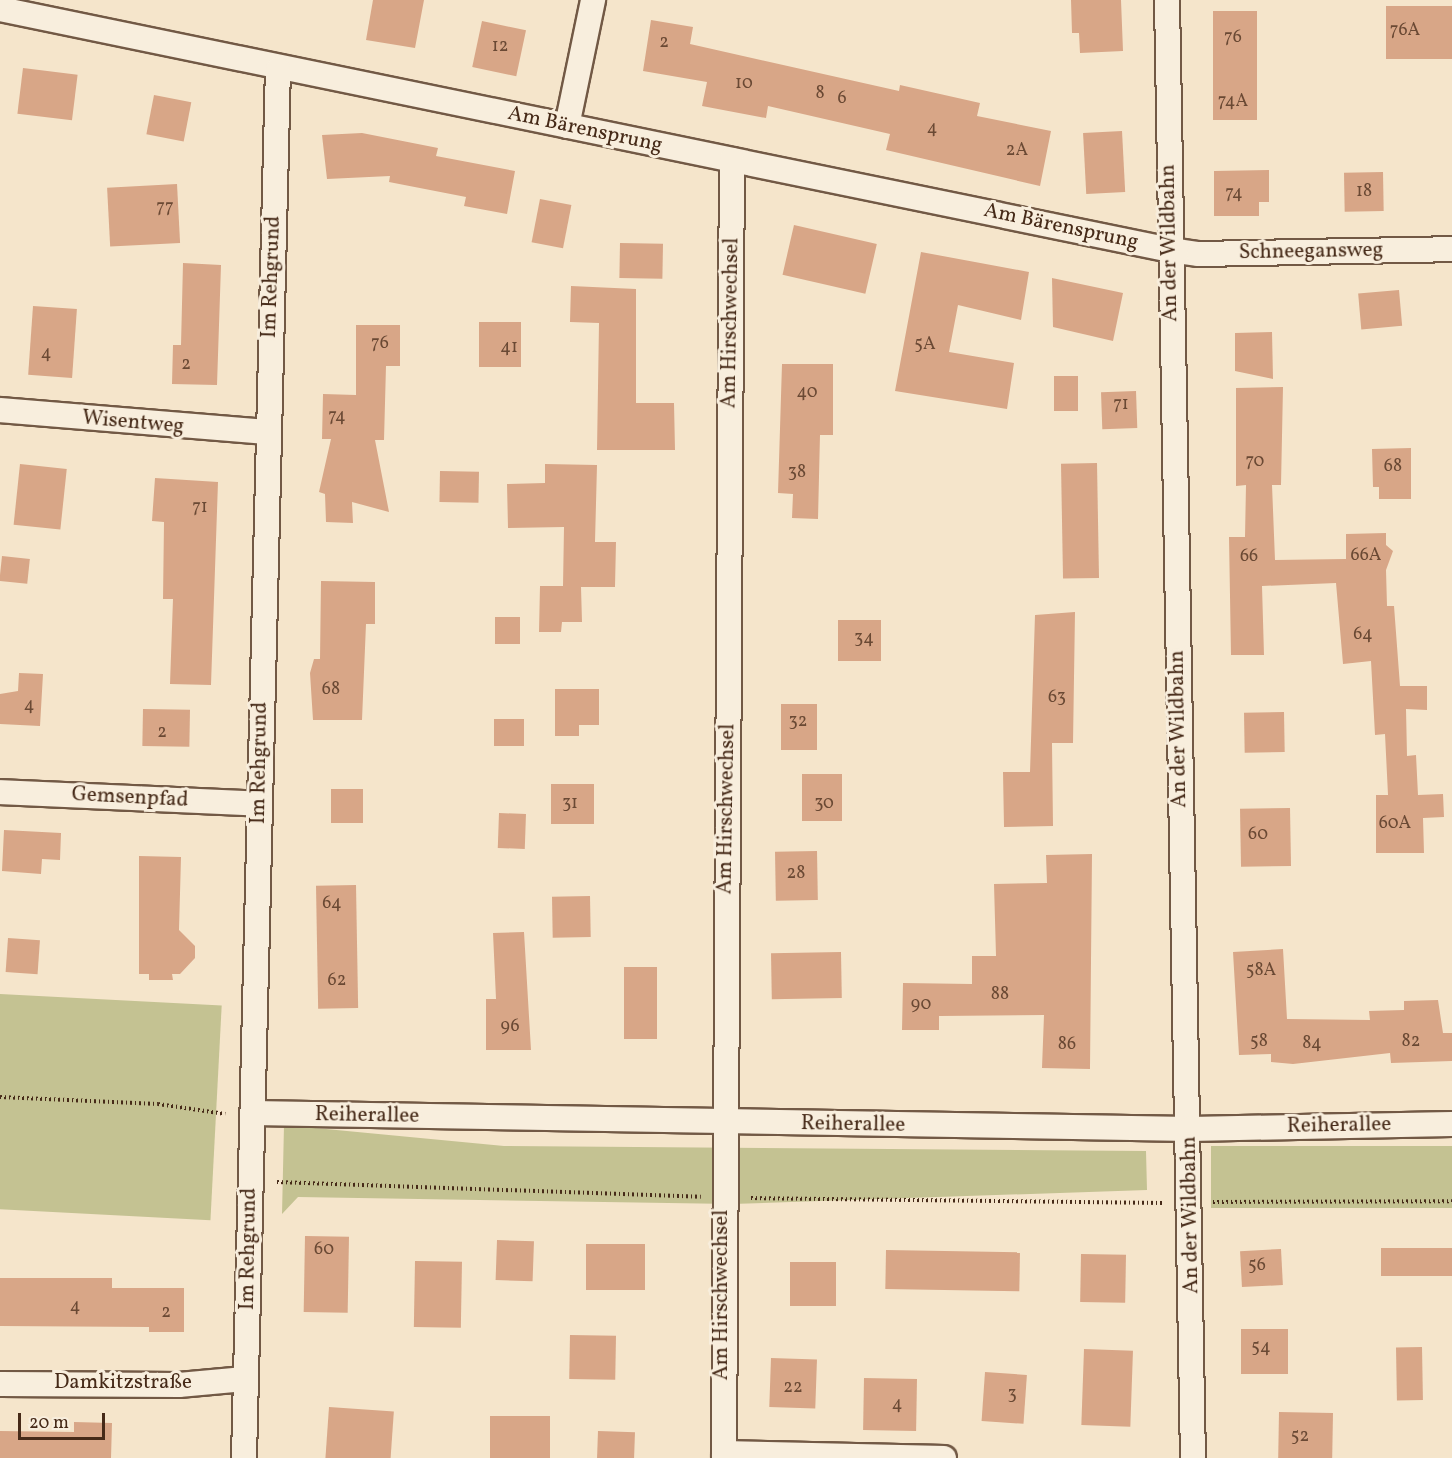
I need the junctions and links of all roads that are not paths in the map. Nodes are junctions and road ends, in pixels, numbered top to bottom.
1 (593, 0) edge
2 (1167, 0) edge
3 (0, 9) edge
4 (278, 69) junction
5 (567, 126) junction
6 (732, 160) junction
7 (1452, 249) edge
8 (1170, 250) junction
9 (0, 410) edge
10 (267, 432) junction
11 (0, 792) edge
12 (260, 804) junction
13 (253, 1113) junction
14 (724, 1123) junction
15 (1452, 1124) edge
16 (1190, 1129) junction
17 (245, 1379) junction
18 (0, 1384) edge
19 (724, 1456) edge
20 (243, 1458) edge
21 (944, 1458) edge
22 (1193, 1458) edge

1 - 5 street
2 - 8 street, An der Wildbahn
3 - 4 street, Am Bärensprung
4 - 5 street, Am Bärensprung
4 - 10 street, Im Rehgrund
5 - 6 street, Am Bärensprung
6 - 8 street, Am Bärensprung
6 - 14 street, Am Hirschwechsel
7 - 8 street, Schneegansweg
8 - 16 street, An der Wildbahn
9 - 10 street, Wisentweg
10 - 12 street, Im Rehgrund
11 - 12 street, Gemsenpfad
12 - 13 street, Im Rehgrund
13 - 14 street, Reiherallee
13 - 17 street, Im Rehgrund
14 - 16 street, Reiherallee
14 - 19 street, Am Hirschwechsel
15 - 16 street, Reiherallee
16 - 22 street, An der Wildbahn
17 - 18 street, Damkitzstraße
17 - 20 street, Im Rehgrund
19 - 21 street

